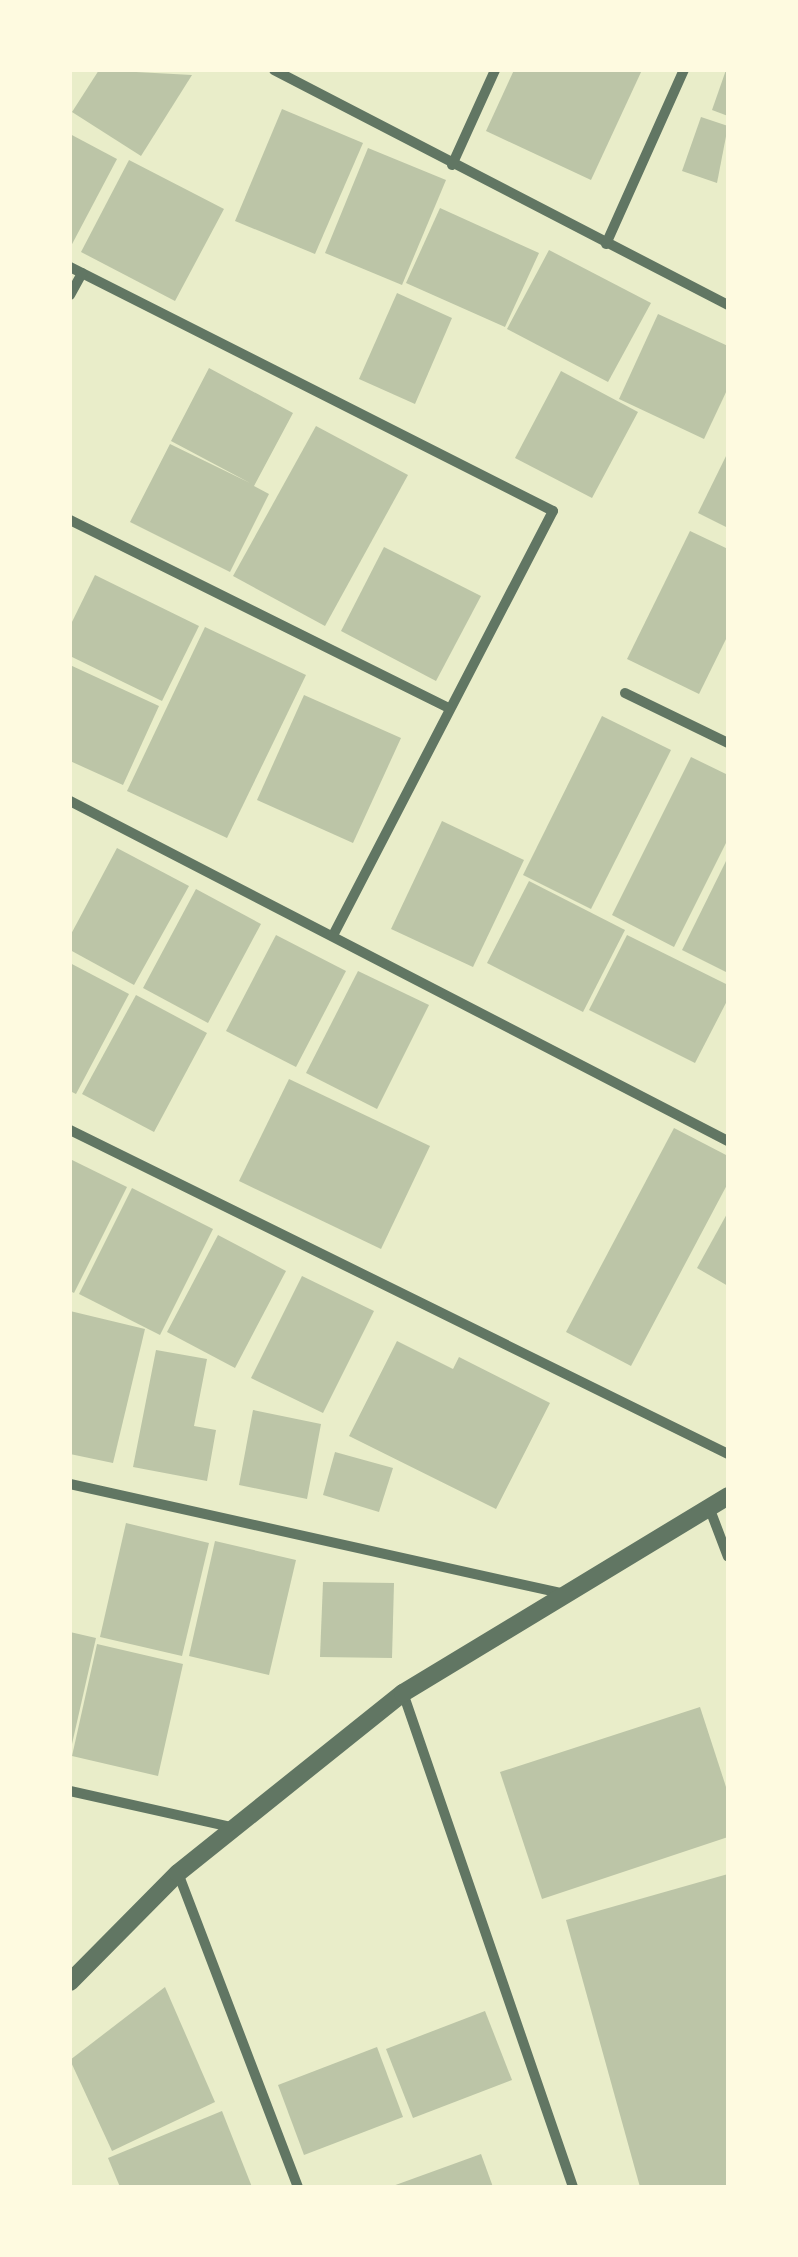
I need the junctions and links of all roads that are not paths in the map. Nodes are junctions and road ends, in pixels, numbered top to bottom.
1 (274, 70) edge
2 (495, 70) edge
3 (684, 70) edge
4 (452, 164) junction
5 (606, 244) junction
6 (70, 267) edge
7 (82, 273) junction
8 (70, 295) edge
9 (728, 305) edge
10 (70, 520) edge
11 (625, 693) dead end
12 (448, 708) junction
13 (728, 743) edge
14 (70, 801) edge
15 (334, 934) junction
16 (70, 1130) edge
17 (728, 1141) edge
18 (728, 1454) edge
19 (70, 1484) edge
20 (728, 1496) edge
21 (709, 1507) junction
22 (728, 1557) edge
23 (566, 1594) junction
24 (403, 1693) junction
25 (70, 1790) edge
26 (236, 1828) junction
27 (178, 1873) junction
28 (70, 1982) edge
29 (298, 2187) edge
30 (573, 2187) edge

1 - 4 street
2 - 4 street
3 - 5 street
4 - 5 street
5 - 9 street
6 - 7 street
7 - 8 street
7 - 12 street
10 - 12 street
11 - 13 street
12 - 15 street
14 - 15 street
15 - 17 street
16 - 18 street
19 - 23 street
20 - 21 street
21 - 22 street
21 - 23 street
23 - 24 street
24 - 26 street
24 - 30 street
25 - 26 street
26 - 27 street
27 - 28 street
27 - 29 street

